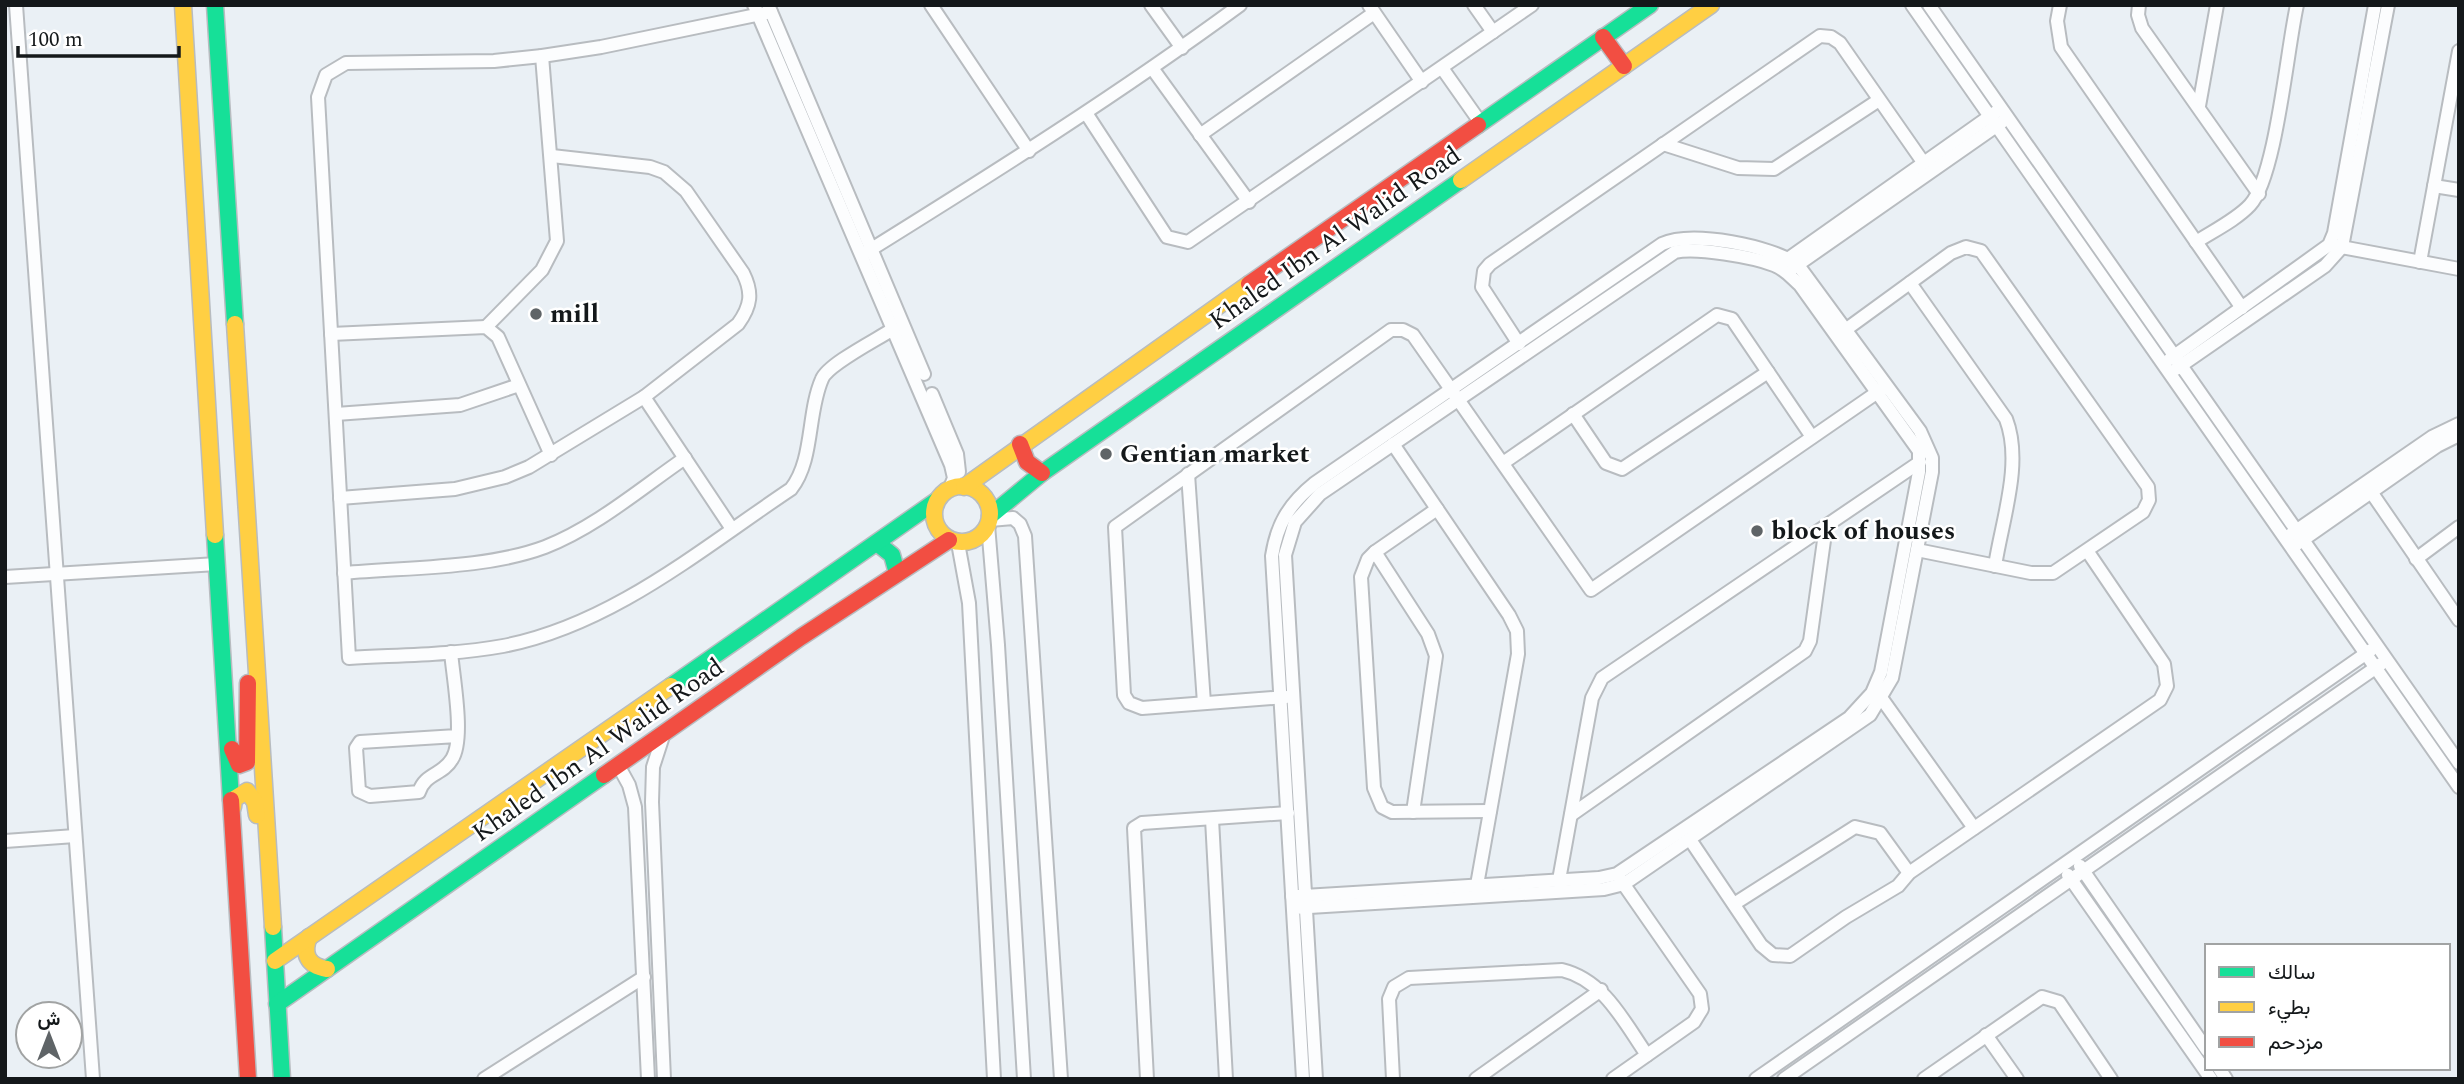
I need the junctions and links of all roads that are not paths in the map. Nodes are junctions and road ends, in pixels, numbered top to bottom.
1 (16, 5) edge
2 (184, 5) edge
3 (215, 5) edge
4 (931, 5) edge
5 (1151, 5) edge
6 (1240, 5) edge
7 (1475, 5) edge
8 (1532, 5) edge
9 (1650, 5) edge
10 (1711, 5) edge
11 (1912, 5) edge
12 (1928, 5) edge
13 (2060, 5) edge
14 (2139, 5) edge
15 (2217, 5) edge
16 (2297, 5) edge
17 (2375, 5) edge
18 (2388, 5) edge
19 (762, 9) edge
20 (1372, 9) edge
21 (1493, 32) junction
22 (1603, 37) junction
23 (1182, 48) junction
24 (2459, 51) edge
25 (542, 56) junction
26 (1624, 66) junction
27 (1152, 68) junction
28 (1442, 68) junction
29 (1422, 82) junction
30 (1879, 100) junction
31 (2199, 106) junction
32 (1086, 113) junction
33 (2005, 113) junction
34 (1993, 121) junction
35 (1480, 122) junction
36 (1200, 135) junction
37 (1663, 144) junction
38 (1030, 150) junction
39 (552, 156) junction
40 (1923, 163) junction
41 (2434, 186) junction
42 (2459, 190) edge
43 (2259, 194) junction
44 (1249, 202) junction
45 (2196, 242) junction
46 (2335, 246) junction
47 (866, 252) junction
48 (1794, 261) junction
49 (2420, 262) junction
50 (1782, 269) junction
51 (2459, 269) edge
52 (1910, 283) junction
53 (2242, 308) junction
54 (486, 327) junction
55 (1848, 328) junction
56 (893, 329) junction
57 (331, 334) junction
58 (1519, 344) junction
59 (2178, 360) junction
60 (1501, 363) junction
61 (2167, 368) junction
62 (1768, 372) junction
63 (519, 386) junction
64 (1883, 388) junction
65 (1456, 394) junction
66 (644, 397) junction
67 (335, 414) junction
68 (1573, 414) junction
69 (2459, 424) edge
70 (2459, 435) edge
71 (1812, 437) junction
72 (1020, 444) junction
73 (1392, 444) junction
74 (551, 455) junction
75 (685, 458) junction
76 (1920, 462) junction
77 (1503, 463) junction
78 (1042, 473) junction
79 (1188, 474) junction
80 (958, 487) junction
81 (2368, 488) junction
82 (340, 498) junction
83 (936, 501) junction
84 (1437, 509) junction
85 (989, 521) junction
86 (1826, 526) junction
87 (2459, 527) edge
88 (732, 529) junction
89 (2300, 535) junction
90 (954, 541) junction
91 (877, 543) junction
92 (2288, 543) junction
93 (1917, 550) junction
94 (1375, 552) junction
95 (2088, 552) junction
96 (2416, 559) junction
97 (217, 564) junction
98 (1995, 566) junction
99 (344, 573) junction
100 (897, 573) junction
101 (57, 574) junction
102 (5, 577) edge
103 (2459, 620) edge
104 (1896, 626) junction
105 (2372, 650) junction
106 (451, 652) junction
107 (254, 655) junction
108 (2381, 663) junction
109 (2326, 681) junction
110 (2336, 695) junction
111 (1287, 697) junction
112 (1882, 699) junction
113 (226, 701) junction
114 (1204, 703) junction
115 (664, 733) junction
116 (457, 736) junction
117 (2459, 763) edge
118 (618, 765) junction
119 (2459, 787) edge
120 (232, 810) junction
121 (1490, 811) junction
122 (1413, 812) junction
123 (1287, 813) junction
124 (1571, 815) junction
125 (1212, 818) junction
126 (1974, 828) junction
127 (75, 836) junction
128 (5, 841) edge
129 (1691, 841) junction
130 (637, 856) junction
131 (654, 856) junction
132 (2074, 857) junction
133 (266, 859) junction
134 (2062, 866) junction
135 (2083, 870) junction
136 (1909, 873) junction
137 (1620, 879) junction
138 (2071, 879) junction
139 (1559, 880) junction
140 (1477, 885) junction
141 (1299, 902) junction
142 (1734, 904) junction
143 (309, 937) junction
144 (275, 961) junction
145 (327, 969) junction
146 (644, 977) junction
147 (1896, 981) junction
148 (1601, 990) junction
149 (1906, 994) junction
150 (277, 1004) junction
151 (1986, 1035) junction
152 (2205, 1047) edge
153 (1647, 1055) junction
154 (93, 1079) edge
155 (248, 1079) edge
156 (282, 1079) edge
157 (484, 1079) edge
158 (648, 1079) edge
159 (664, 1079) edge
160 (994, 1079) edge
161 (1024, 1079) edge
162 (1061, 1079) edge
163 (1147, 1079) edge
164 (1226, 1079) edge
165 (1303, 1079) edge
166 (1316, 1079) edge
167 (1393, 1079) edge
168 (1476, 1079) edge
169 (1613, 1079) edge
170 (1756, 1079) edge
171 (1784, 1079) edge
172 (1924, 1079) edge
173 (2017, 1079) edge
174 (2111, 1079) edge
175 (2211, 1079) edge

1 - 101 street
2 - 97 street
3 - 107 street
4 - 38 street
5 - 23 street
6 - 23 street
7 - 21 street
8 - 21 street
9 - 22 street, Khaled Ibn Al Walid Road
10 - 26 street, Khaled Ibn Al Walid Road
11 - 34 street
12 - 33 street
13 - 45 street
14 - 31 street
15 - 31 street
16 - 43 street
17 - 46 street
18 - 46 street
19 - 25 street
19 - 47 street
20 - 29 street
20 - 36 street
21 - 28 street
22 - 26 street
22 - 35 street, Khaled Ibn Al Walid Road
23 - 27 street
24 - 41 street
25 - 39 street
25 - 57 street
26 - 78 street, Khaled Ibn Al Walid Road
27 - 32 street
27 - 36 street
28 - 29 street
28 - 35 street
29 - 44 street
30 - 37 street
30 - 37 street
30 - 40 street
31 - 43 street
32 - 38 street
32 - 44 street
33 - 34 street
33 - 59 street
34 - 40 street
34 - 48 street
34 - 61 street
35 - 72 street, Khaled Ibn Al Walid Road
36 - 44 street
37 - 58 street
38 - 47 street
39 - 54 street
39 - 66 street
40 - 48 street
41 - 42 street
41 - 49 street
43 - 45 street
45 - 53 street
46 - 49 street
46 - 53 street
46 - 59 street
47 - 56 street
47 - 80 street
48 - 50 street
48 - 55 street
48 - 58 street
49 - 51 street
50 - 60 street
50 - 64 street
52 - 55 street
52 - 95 street
52 - 98 street
53 - 59 street
54 - 57 street
54 - 63 street
55 - 64 street
56 - 80 street
56 - 88 street
57 - 67 street
58 - 60 street
59 - 61 street
59 - 89 street
60 - 65 street
61 - 92 street
62 - 68 street
62 - 68 street
62 - 71 street
63 - 67 street
63 - 74 street
64 - 71 street
64 - 76 street
64 - 93 street
65 - 73 street
65 - 77 street
65 - 79 street
65 - 111 street
66 - 74 street
66 - 75 street
67 - 82 street
68 - 77 street
69 - 81 street
70 - 81 street
71 - 77 street
72 - 78 street
72 - 80 street, Khaled Ibn Al Walid Road
73 - 84 street
73 - 111 street
74 - 82 street
75 - 88 street
75 - 99 street
76 - 86 street
76 - 104 street
78 - 85 street, Khaled Ibn Al Walid Road
79 - 114 street
79 - 114 street
80 - 83 street
80 - 85 street
81 - 89 street
81 - 96 street
82 - 99 street
83 - 90 street
83 - 91 street, Khaled Ibn Al Walid Road
84 - 94 street
84 - 121 street
85 - 90 street
85 - 161 street
85 - 162 street
86 - 124 street
86 - 124 street
87 - 96 street
88 - 106 street
89 - 92 street
89 - 105 street
90 - 100 street, Khaled Ibn Al Walid Road
90 - 160 street
91 - 100 street
91 - 143 street, Khaled Ibn Al Walid Road
92 - 105 street
93 - 98 street
93 - 104 street
94 - 122 street
94 - 122 street
95 - 98 street
95 - 126 street
96 - 103 street
97 - 101 street
97 - 113 street
99 - 106 street
100 - 115 street, Khaled Ibn Al Walid Road
101 - 102 street
101 - 127 street
104 - 112 street
104 - 137 street
105 - 108 street
105 - 109 street
106 - 116 street
107 - 113 street
107 - 133 street
108 - 110 street
108 - 117 street
108 - 119 street
109 - 110 street
109 - 132 street
110 - 135 street
111 - 114 street
111 - 123 street
111 - 141 street
112 - 126 street
112 - 129 street
113 - 120 street
115 - 118 street, Khaled Ibn Al Walid Road
115 - 131 street
116 - 116 street
118 - 130 street
118 - 145 street, Khaled Ibn Al Walid Road
120 - 133 street
120 - 155 street
121 - 122 street
121 - 140 street
123 - 125 street
123 - 141 street
124 - 139 street
125 - 163 street
125 - 164 street
126 - 136 street
127 - 128 street
127 - 154 street
129 - 137 street
129 - 142 street
130 - 131 street
130 - 146 street
131 - 159 street
132 - 134 street
132 - 135 street
133 - 144 street
134 - 138 street
134 - 147 street
135 - 138 street
135 - 152 street
136 - 142 street
136 - 142 street
137 - 139 street
137 - 141 street
137 - 153 street
138 - 149 street
138 - 175 street
139 - 140 street
140 - 141 street
141 - 165 street
141 - 166 street
143 - 144 street, Khaled Ibn Al Walid Road
143 - 145 street
144 - 150 street
145 - 150 street, Khaled Ibn Al Walid Road
146 - 157 street
146 - 158 street
147 - 149 street
147 - 170 street
148 - 153 street
148 - 167 street
148 - 168 street
149 - 171 street
150 - 156 street
151 - 172 street
151 - 173 street
151 - 174 street
153 - 169 street

